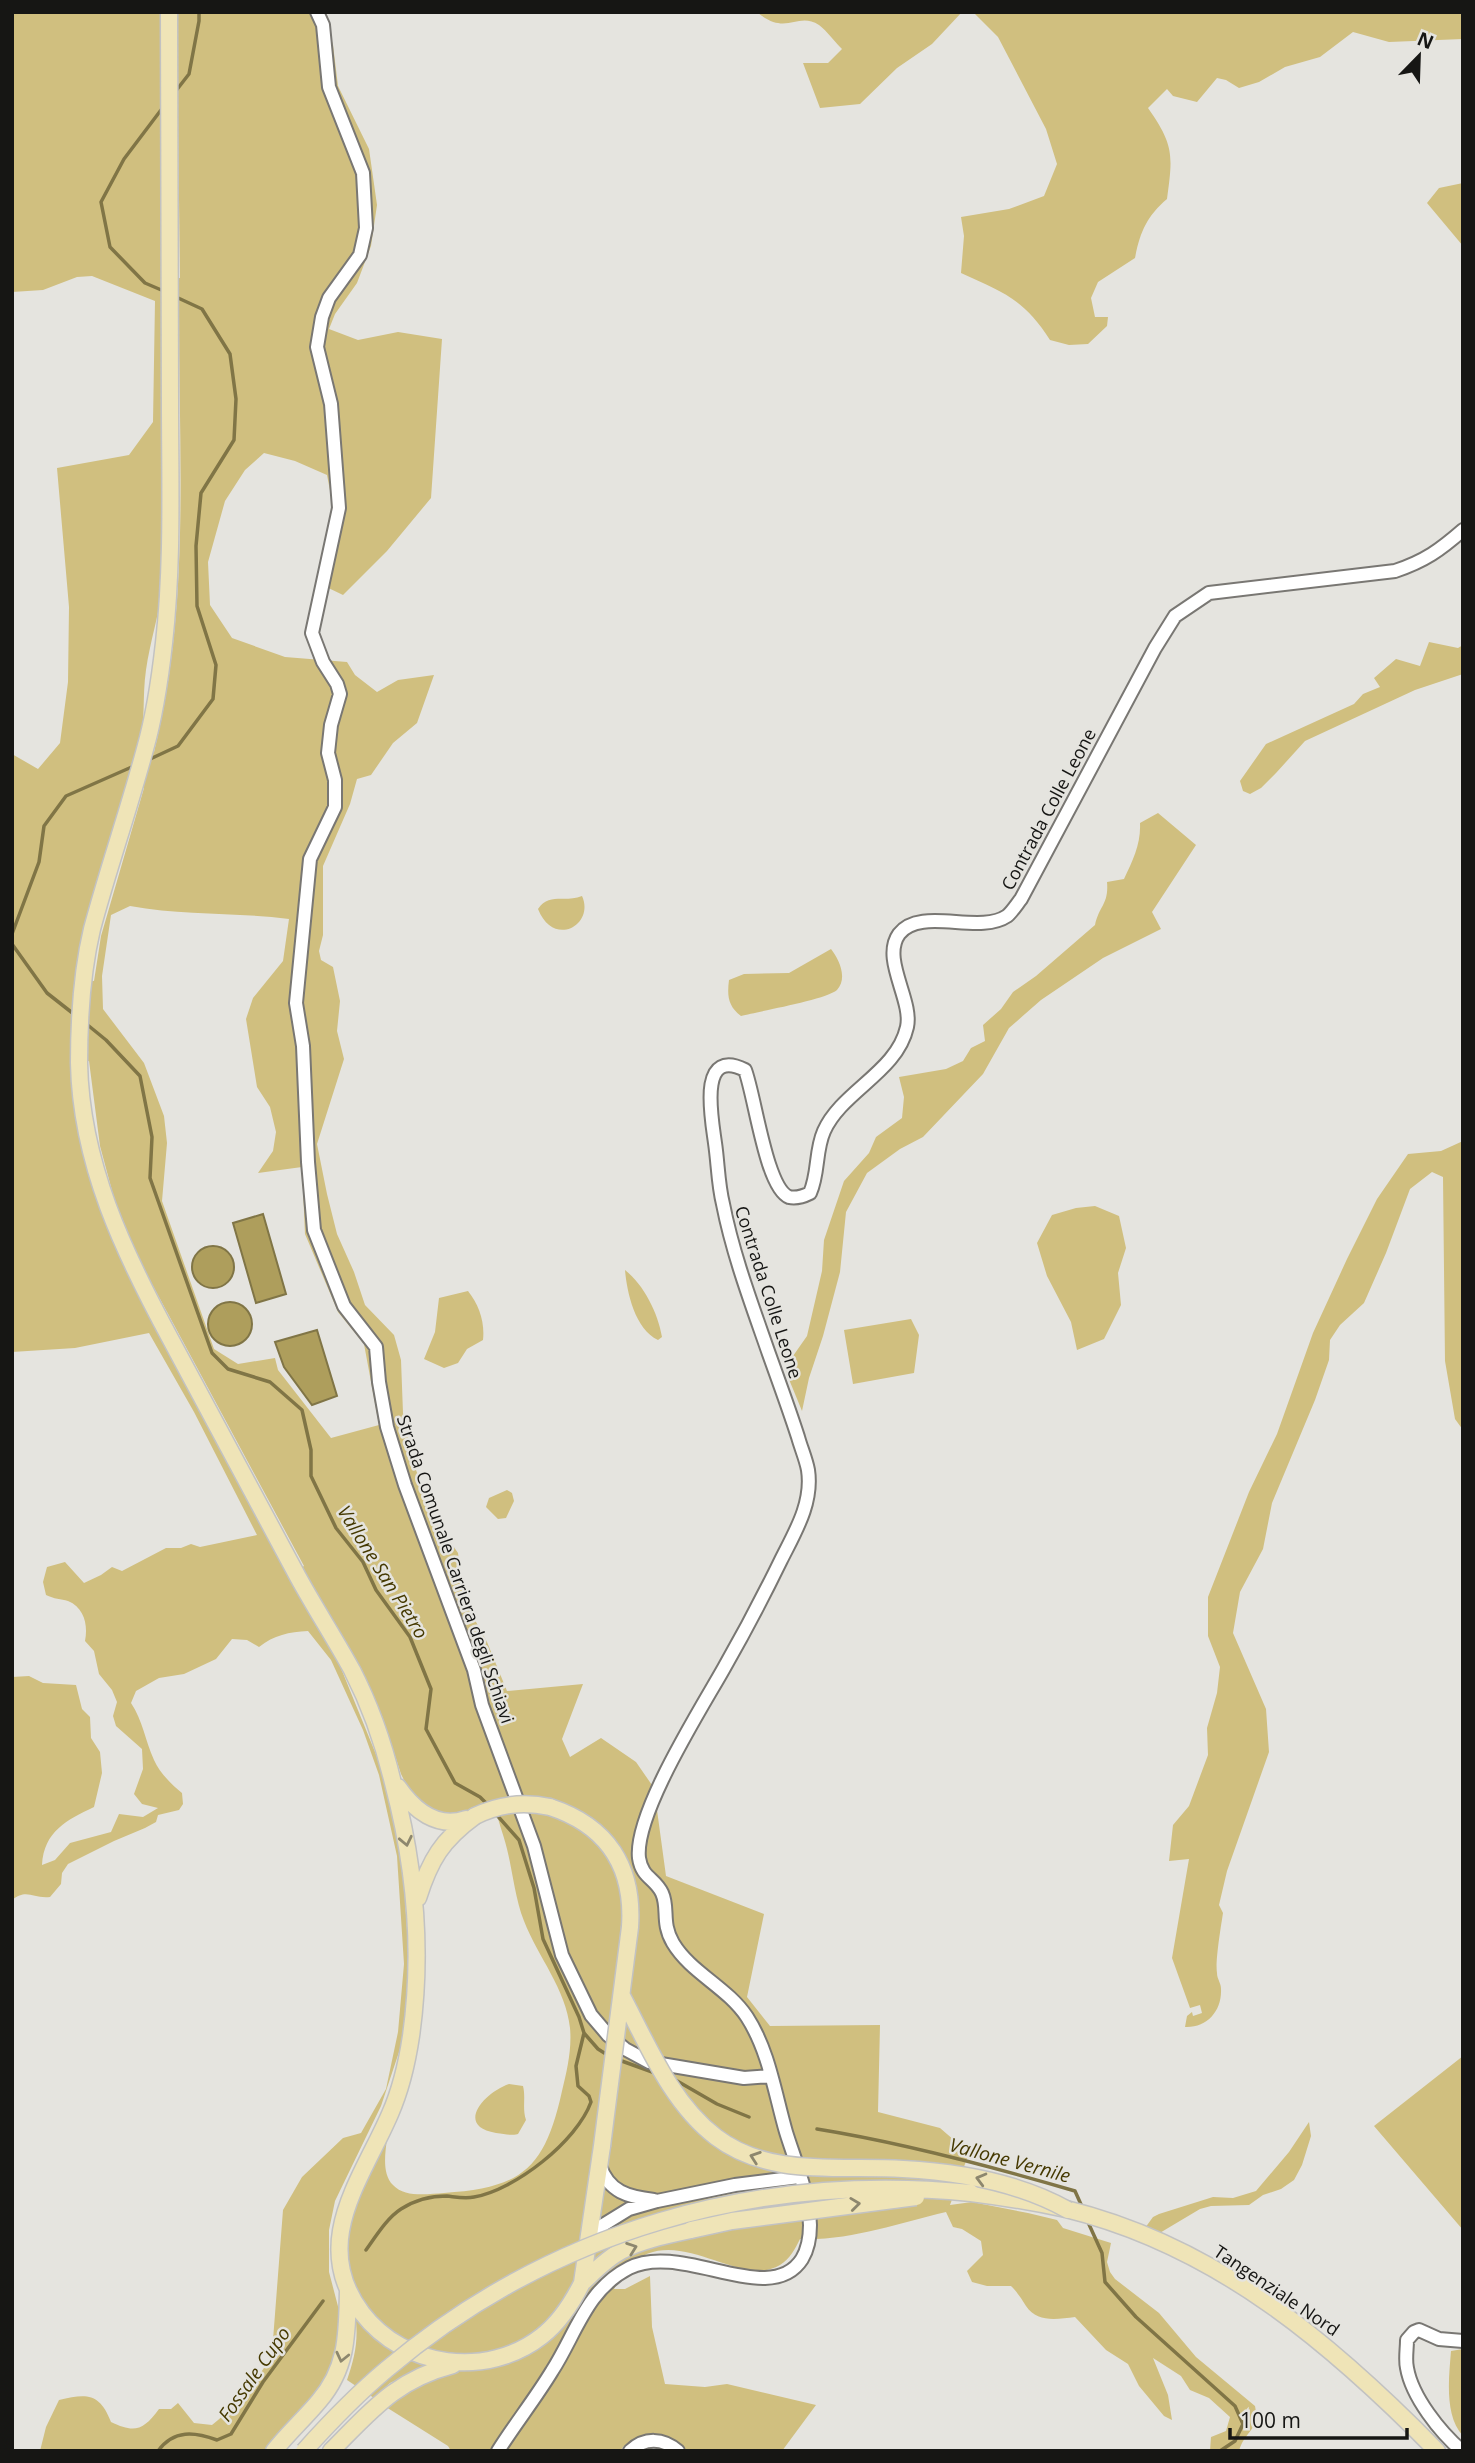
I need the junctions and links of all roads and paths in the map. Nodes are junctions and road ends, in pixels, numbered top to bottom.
1 (169, 12) edge
2 (317, 12) edge
3 (1463, 530) edge
4 (392, 1777) junction
5 (475, 1816) junction
6 (416, 1905) junction
7 (622, 1996) junction
8 (770, 2076) junction
9 (599, 2164) junction
10 (799, 2177) junction
11 (971, 2193) junction
12 (657, 2201) junction
13 (1068, 2210) junction
14 (590, 2238) junction
15 (582, 2283) junction
16 (348, 2289) junction
17 (1463, 2341) edge
18 (460, 2363) junction
19 (275, 2451) edge
20 (304, 2451) edge
21 (331, 2451) edge
22 (498, 2451) edge
23 (630, 2451) edge
24 (678, 2451) edge
25 (1437, 2451) edge
26 (1462, 2451) edge

1 - 4 main road
2 - 8 street, Strada Comunale Carriera degli Schiavi
3 - 8 street, Contrada Colle Leone
4 - 5 main road
4 -> 6 main road
5 - 6 main road
5 - 7 main road, bridge
6 - 16 main road
7 - 9 main road, bridge
13 -> 7 main road, bridge
8 - 10 street, Contrada Colle Leone
9 - 12 street
9 - 14 main road
10 - 12 street
10 - 22 street, Contrada Colle Leone
11 - 13 main road, Tangenziale Nord, bridge
15 -> 11 main road, bridge
11 - 20 main road, Tangenziale Nord, bridge
12 - 14 street
13 - 25 main road, Tangenziale Nord
14 - 15 main road
15 - 18 main road
16 - 18 main road
16 -> 19 main road
17 - 26 street
18 - 21 main road
23 - 24 street

